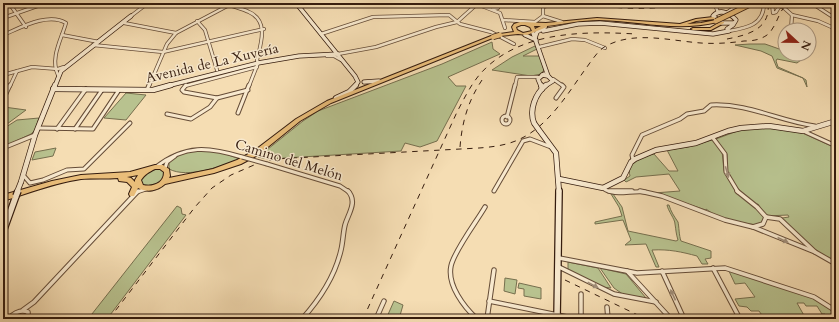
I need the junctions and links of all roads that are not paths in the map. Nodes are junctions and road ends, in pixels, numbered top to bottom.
1 (8, 3) edge
2 (46, 3) edge
3 (225, 3) edge
4 (233, 3) edge
5 (296, 3) edge
6 (314, 3) edge
7 (498, 3) edge
8 (538, 3) edge
9 (721, 3) edge
10 (742, 3) edge
11 (753, 3) edge
12 (764, 3) edge
13 (772, 3) edge
14 (136, 4) edge
15 (147, 4) edge
16 (475, 4) edge
17 (229, 5) junction
18 (816, 6) dead end
19 (299, 7) junction
20 (492, 9) junction
21 (719, 12) junction
22 (16, 13) junction
23 (731, 14) junction
24 (792, 15) junction
25 (131, 16) junction
26 (543, 16) junction
27 (3, 18) edge
28 (715, 19) junction
29 (836, 19) edge
30 (503, 20) junction
31 (197, 21) junction
32 (457, 22) junction
33 (562, 22) junction
34 (792, 22) edge
35 (124, 23) dead end
36 (635, 23) junction
37 (722, 23) junction
38 (529, 24) junction
39 (553, 24) junction
40 (644, 24) junction
41 (732, 24) junction
42 (26, 27) junction
43 (514, 27) junction
44 (505, 28) dead end
45 (264, 29) junction
46 (836, 29) edge
47 (543, 31) dead end
48 (729, 31) junction
49 (534, 32) junction
50 (176, 33) junction
51 (518, 33) junction
52 (320, 34) junction
53 (3, 35) edge
54 (62, 35) junction
55 (497, 35) junction
56 (525, 35) junction
57 (535, 39) junction
58 (97, 42) junction
59 (210, 42) junction
60 (514, 44) dead end
61 (93, 45) junction
62 (103, 45) junction
63 (331, 46) junction
64 (539, 47) junction
65 (605, 48) dead end
66 (163, 52) junction
67 (347, 53) junction
68 (338, 54) junction
69 (318, 55) junction
70 (344, 62) junction
71 (258, 65) junction
72 (64, 67) junction
73 (54, 69) junction
74 (217, 70) dead end
75 (17, 71) junction
76 (546, 71) junction
77 (3, 74) edge
78 (58, 76) junction
79 (355, 76) junction
80 (548, 76) junction
81 (540, 79) junction
82 (552, 79) junction
83 (358, 82) junction
84 (558, 83) junction
85 (549, 84) junction
86 (365, 86) junction
87 (53, 89) junction
88 (65, 89) junction
89 (86, 89) junction
90 (542, 89) junction
91 (102, 90) junction
92 (119, 90) junction
93 (147, 90) junction
94 (248, 90) junction
95 (50, 98) junction
96 (217, 98) junction
97 (556, 98) dead end
98 (3, 100) edge
99 (329, 102) junction
100 (167, 114) dead end
101 (238, 114) dead end
102 (507, 117) dead end
103 (836, 121) edge
104 (130, 123) dead end
105 (816, 126) junction
106 (38, 128) junction
107 (56, 129) junction
108 (75, 130) junction
109 (803, 130) junction
110 (35, 135) junction
111 (713, 138) junction
112 (836, 146) edge
113 (553, 147) junction
114 (3, 148) edge
115 (178, 154) junction
116 (633, 160) junction
117 (155, 167) junction
118 (146, 170) junction
119 (167, 171) junction
120 (200, 174) junction
121 (23, 175) junction
122 (111, 175) junction
123 (125, 176) junction
124 (559, 176) junction
125 (138, 182) junction
126 (164, 182) junction
127 (603, 188) junction
128 (147, 189) junction
129 (494, 191) dead end
130 (131, 196) junction
131 (3, 198) edge
132 (485, 207) dead end
133 (766, 217) junction
134 (753, 226) junction
135 (3, 232) edge
136 (815, 252) junction
137 (559, 264) junction
138 (836, 264) edge
139 (713, 268) junction
140 (494, 270) dead end
141 (627, 271) junction
142 (662, 271) junction
143 (637, 272) junction
144 (636, 281) junction
145 (581, 294) dead end
146 (384, 301) dead end
147 (489, 301) junction
148 (34, 302) junction
149 (656, 302) junction
150 (607, 306) dead end
151 (23, 310) junction
152 (836, 311) edge
153 (28, 317) edge
154 (557, 317) edge
155 (8, 318) edge
156 (4, 319) edge
157 (302, 319) edge
158 (376, 319) edge
159 (477, 319) edge
160 (487, 319) edge
161 (577, 319) edge
162 (581, 319) edge
163 (608, 319) edge
164 (671, 319) edge
165 (684, 319) edge
166 (740, 319) edge

1 - 22 street
2 - 22 street
3 - 17 street
4 - 17 street
5 - 19 street
6 - 19 street
7 - 20 street
8 - 26 street
9 - 21 street
10 - 23 street
11 - 28 highway, bridge
12 - 48 street
13 - 24 street
14 - 15 street
14 - 25 street
15 - 25 street
16 - 20 street
16 - 32 street
17 - 31 street
17 - 45 street
18 - 29 street
19 - 52 street
20 - 30 street
21 - 23 street
21 - 28 street
22 - 27 street
22 - 42 street
23 - 41 street
24 - 34 street
24 - 46 street
25 - 58 street
26 - 30 street
26 - 33 street
28 - 36 highway
28 - 37 street
28 - 40 highway
30 - 44 street
31 - 50 street
31 - 59 street
32 - 52 street
32 - 55 street
32 - 67 street
33 - 36 highway
33 - 38 highway
33 - 39 highway
35 - 50 street
36 - 40 highway
37 - 40 highway
37 - 41 street
38 - 43 highway
38 - 49 highway
39 - 49 highway
39 - 57 street
41 - 48 street
42 - 53 street
42 - 54 street
43 - 51 highway
43 - 55 highway
45 - 59 street
45 - 71 street
47 - 48 street
49 - 56 highway
49 - 57 street
50 - 66 street
51 - 55 highway
51 - 56 highway
52 - 63 street
54 - 58 street
54 - 73 street
55 - 60 street
55 - 86 highway
56 - 57 street
57 - 64 street
58 - 61 street
58 - 62 street
59 - 66 street
59 - 74 street
61 - 62 street
61 - 72 street
62 - 66 street
63 - 68 street
63 - 69 street
64 - 65 street
64 - 76 street
66 - 93 street
67 - 68 street
67 - 70 street
68 - 69 street, Avenida de La Xuvería
68 - 70 street
69 - 70 street
69 - 71 street, Avenida de La Xuvería
70 - 79 street
71 - 93 street, Avenida de La Xuvería
71 - 94 street
71 - 96 street
72 - 73 street
72 - 78 street
73 - 75 street
73 - 78 street
75 - 77 street
75 - 98 street
76 - 80 street
76 - 81 street
78 - 87 street
78 - 88 street
79 - 83 street
79 - 86 street
80 - 81 street
80 - 82 street
81 - 85 street
81 - 90 street
81 - 102 street
82 - 84 street
82 - 85 street
83 - 86 street
83 - 99 street
84 - 85 street
84 - 97 street
85 - 90 street
86 - 99 highway
87 - 88 street, Avenida de La Xuvería
87 - 95 street
88 - 89 street, Avenida de La Xuvería
88 - 95 street
89 - 91 street, Avenida de La Xuvería
89 - 107 street
90 - 113 street, bridge
91 - 92 street, Avenida de La Xuvería
91 - 108 street
92 - 93 street, Avenida de La Xuvería
92 - 108 street
94 - 96 street
94 - 101 street
95 - 106 street
96 - 100 street
99 - 120 highway
103 - 105 street
104 - 121 street
105 - 109 street
105 - 116 street
106 - 107 street
106 - 110 street
107 - 108 street
109 - 111 street
109 - 112 street
110 - 114 street
110 - 121 street
111 - 116 street
111 -> 133 street
113 - 124 street
113 - 129 street
115 - 117 street, Camino del Melón
115 - 119 street
115 - 157 street, Camino del Melón, bridge
116 - 127 street
117 - 118 highway
117 - 119 highway
118 - 123 highway
118 - 125 highway
119 - 120 highway
119 - 126 highway
120 - 126 highway
121 - 135 street, bridge
122 - 123 highway
122 - 130 highway
122 - 131 highway
123 - 125 highway
124 - 127 street
124 - 137 street
125 - 128 highway
125 - 130 street
126 - 128 highway
127 - 134 street
128 - 130 street
130 - 148 street
132 - 159 street
133 - 134 street
133 - 136 street
134 -> 136 street
136 - 138 street
137 - 141 street
137 -> 149 street
137 - 154 street
139 - 142 street
139 - 152 street
139 - 166 street
140 - 147 street
141 - 143 street
141 - 144 street
142 - 143 street
165 -> 142 street
143 - 144 street
144 - 149 street
145 - 162 street
146 - 158 street
147 - 154 street
147 - 160 street
148 - 151 street
148 - 153 street
149 - 164 street
150 - 163 street
151 - 153 street
151 - 155 street
154 - 161 street
155 - 156 street

